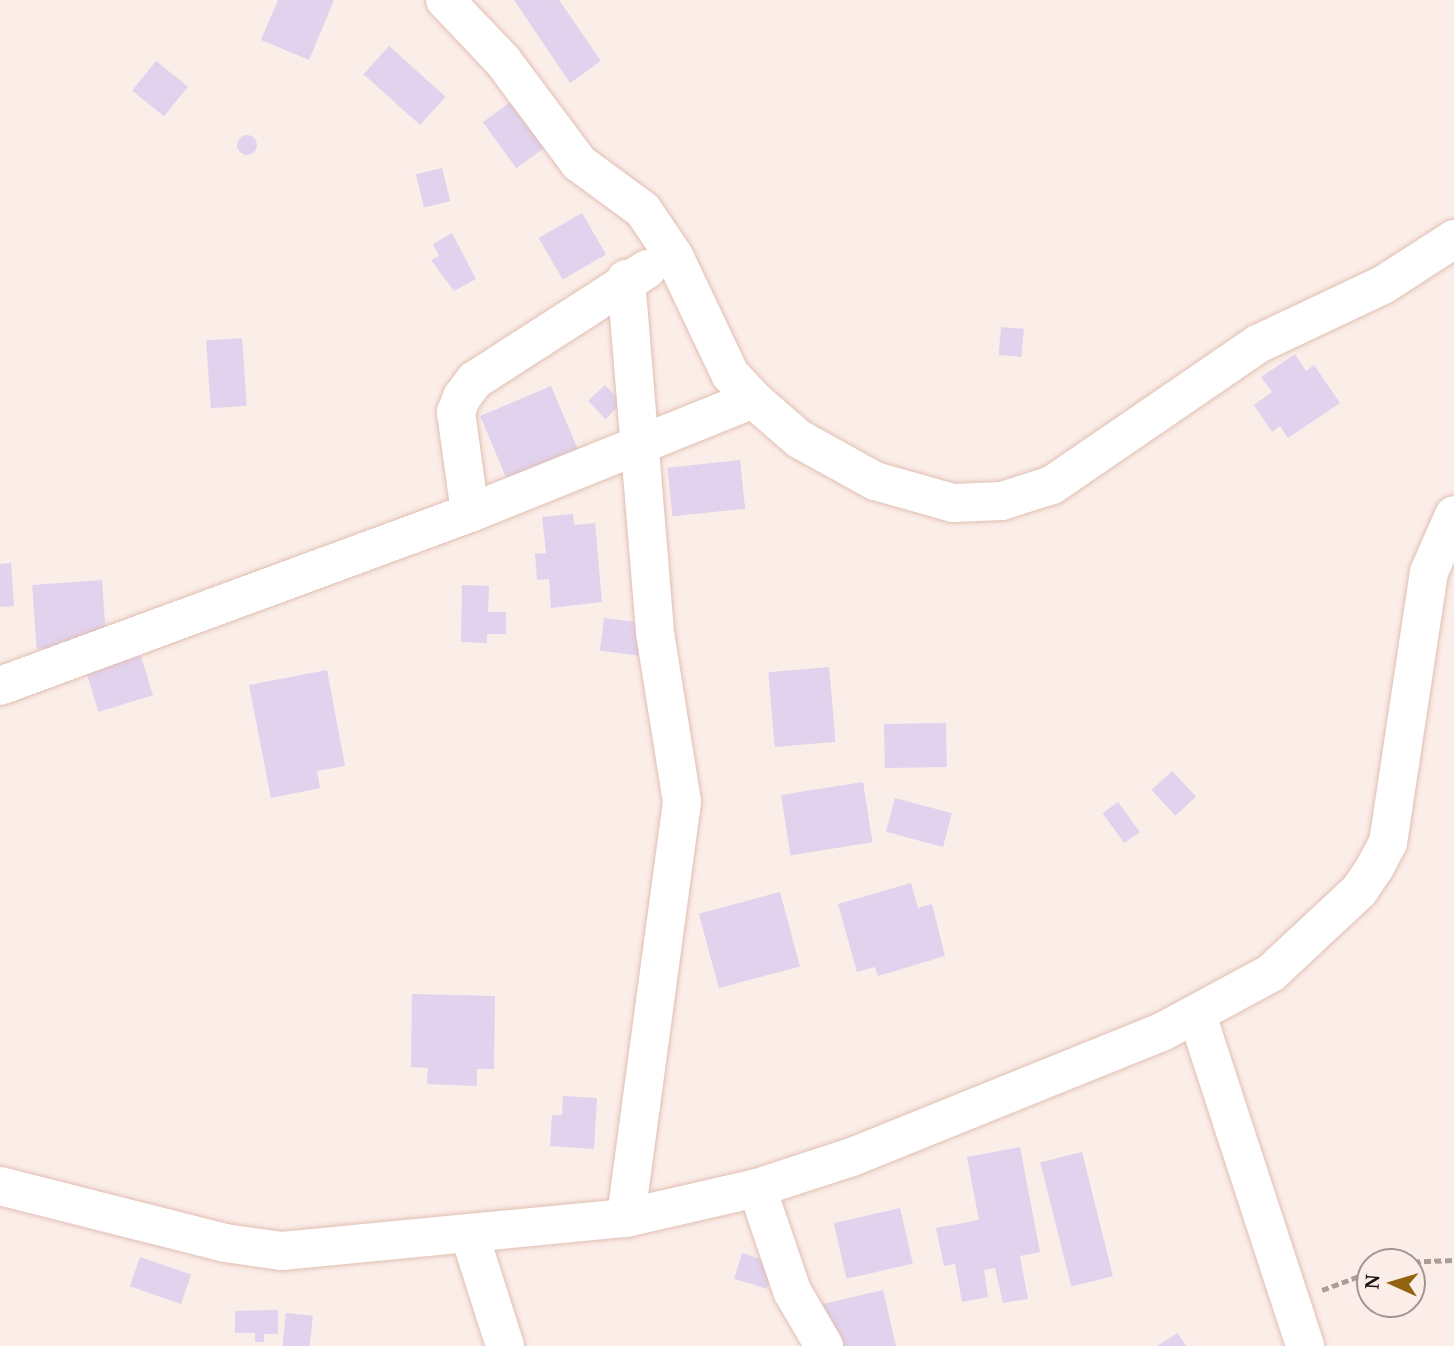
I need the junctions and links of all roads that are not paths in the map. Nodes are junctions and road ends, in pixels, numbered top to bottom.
1 (445, 0) edge
2 (1454, 239) edge
3 (674, 256) junction
4 (626, 279) junction
5 (753, 400) junction
6 (639, 443) junction
7 (470, 513) junction
8 (1454, 515) edge
9 (0, 686) edge
10 (1197, 1015) junction
11 (0, 1186) edge
12 (757, 1188) junction
13 (626, 1218) junction
14 (470, 1236) junction
15 (505, 1346) edge
16 (824, 1346) edge
17 (1305, 1346) edge

1 - 3 street
2 - 5 street
3 - 4 street
3 - 5 street
4 - 6 street
4 - 7 street
5 - 6 street
6 - 7 street
6 - 13 street
7 - 9 street
8 - 10 street
10 - 12 street
10 - 17 street
11 - 14 street
12 - 13 street
12 - 16 street
13 - 14 street
14 - 15 street

